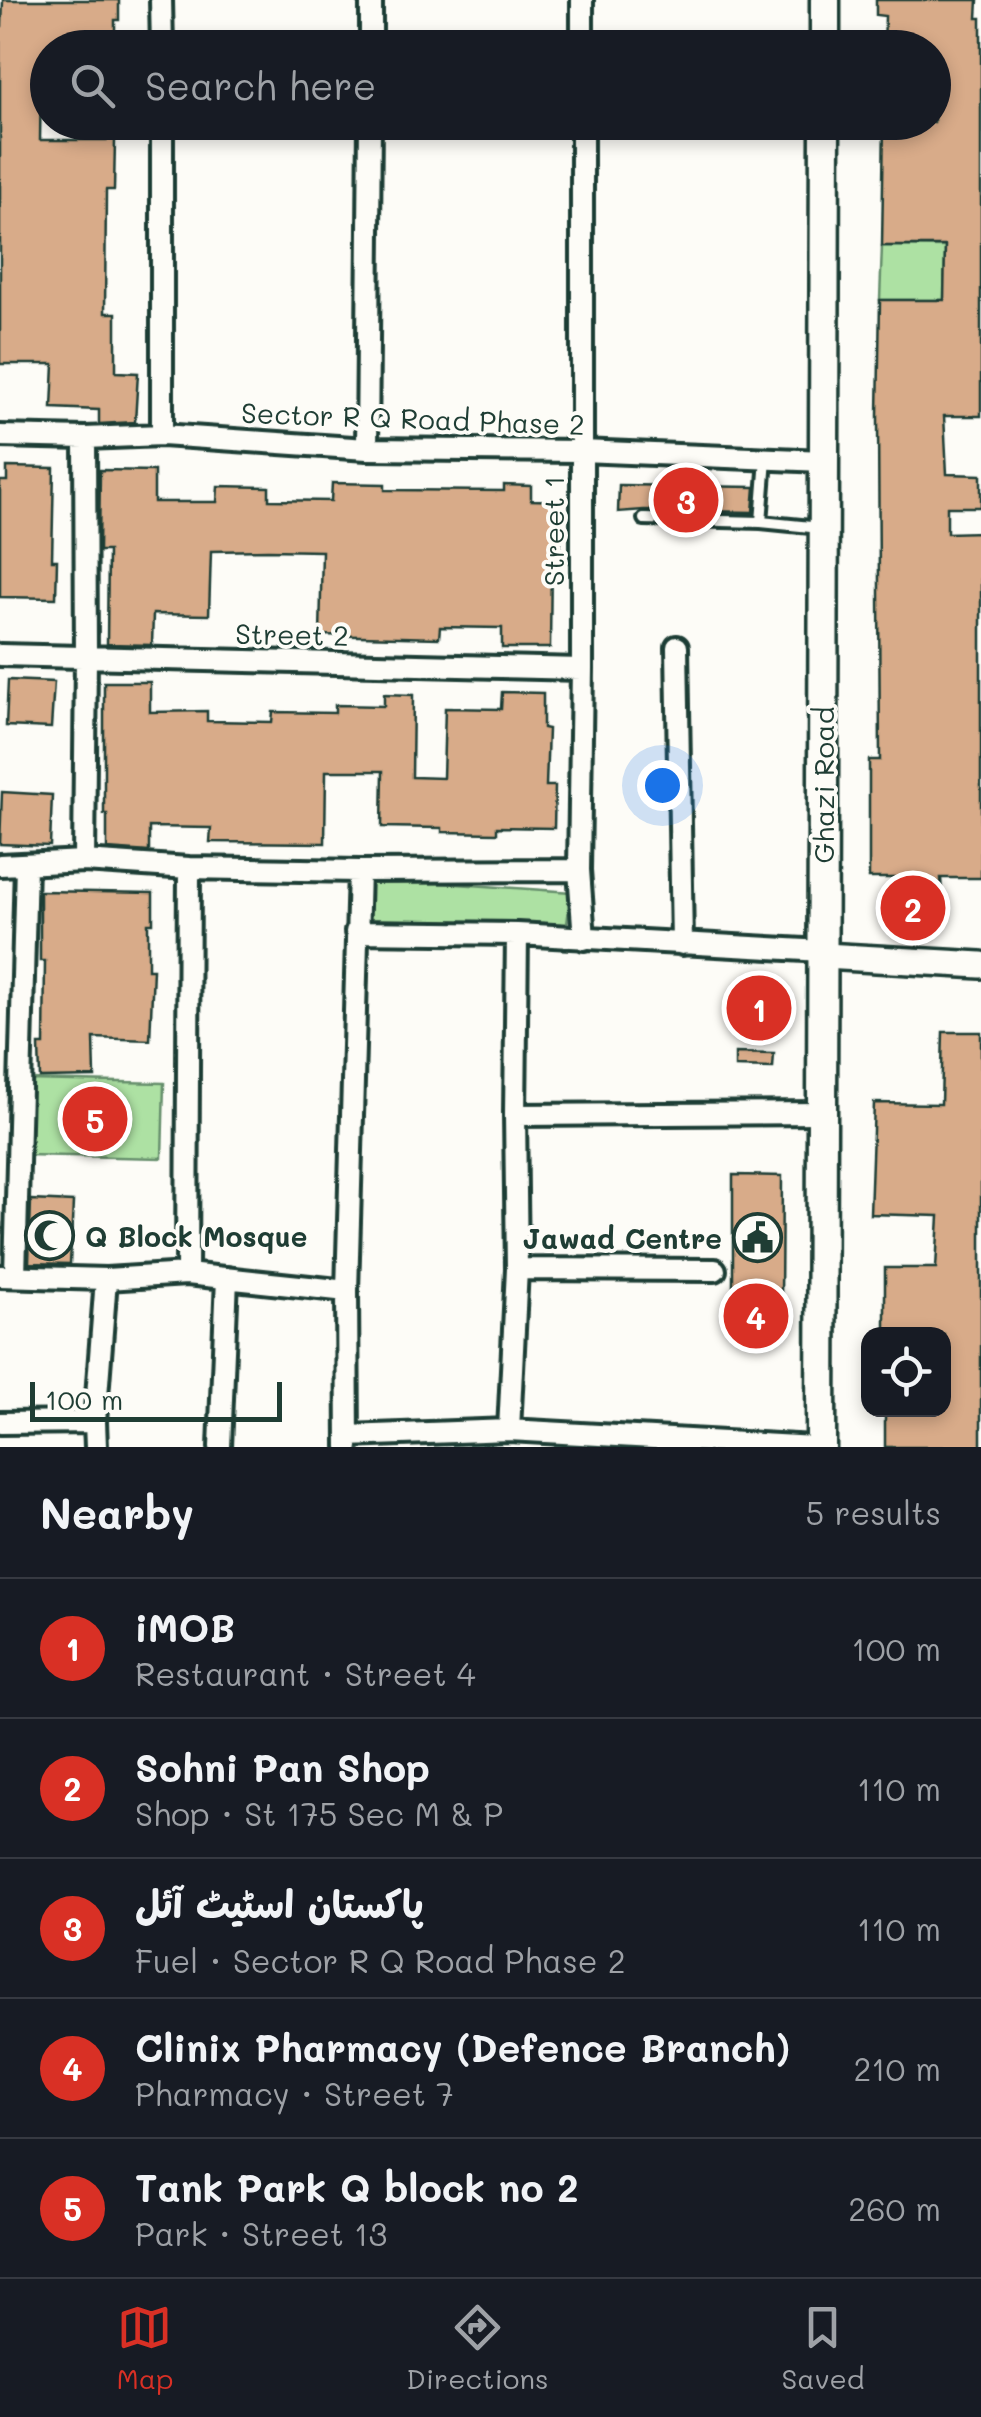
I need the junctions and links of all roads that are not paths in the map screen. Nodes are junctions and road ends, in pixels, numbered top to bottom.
1 (162, 0) edge
2 (371, 0) edge
3 (582, 0) edge
4 (825, 0) edge
5 (162, 30) edge
6 (370, 30) edge
7 (582, 30) edge
8 (825, 30) edge
9 (162, 140) edge
10 (370, 140) edge
11 (582, 140) edge
12 (825, 140) edge
13 (162, 434) junction
14 (0, 436) edge
15 (85, 438) junction
16 (368, 448) junction
17 (580, 451) junction
18 (766, 459) junction
19 (824, 461) junction
20 (644, 519) dead end
21 (761, 522) junction
22 (822, 528) junction
23 (677, 647) dead end
24 (0, 655) edge
25 (86, 656) junction
26 (582, 669) junction
27 (84, 861) junction
28 (0, 864) edge
29 (26, 865) junction
30 (189, 868) junction
31 (578, 870) junction
32 (359, 871) junction
33 (356, 932) junction
34 (516, 934) junction
35 (584, 939) junction
36 (682, 944) junction
37 (824, 953) junction
38 (981, 965) edge
39 (823, 1113) junction
40 (515, 1115) junction
41 (517, 1269) junction
42 (715, 1270) dead end
43 (187, 1274) junction
44 (8, 1276) edge
45 (106, 1278) junction
46 (227, 1278) junction
47 (347, 1291) junction
48 (0, 1422) edge
49 (95, 1422) junction
50 (509, 1430) junction
51 (348, 1442) edge
52 (96, 1447) edge
53 (220, 1447) edge
54 (818, 1447) edge

1 - 5 street
2 - 6 street
3 - 7 street
4 - 8 main road
9 - 13 street
10 - 16 street
11 - 17 street, Street 1
12 - 19 main road, Ghazi Road
13 - 15 street, Sector R Q Road Phase 2
13 - 16 street, Sector R Q Road Phase 2
14 - 15 street, Sector R Q Road Phase 2
15 - 25 street
16 - 17 street, Sector R Q Road Phase 2
17 - 18 street, Sector R Q Road Phase 2
17 - 26 street, Street 1
18 - 19 street, Sector R Q Road Phase 2
18 - 21 lane
19 - 22 main road, Ghazi Road
20 - 21 lane
21 - 22 lane
22 - 37 main road, Ghazi Road
23 - 36 street
24 - 25 street, Street 2
25 - 26 street, Street 2
25 - 27 street
26 - 31 street, Street 1
27 - 29 street
27 - 30 street
28 - 29 street
29 - 44 street
30 - 32 street
30 - 43 street
31 - 32 street
31 - 35 street, Street 1
32 - 33 street
33 - 34 street
33 - 47 street
34 - 35 street
34 - 40 street
35 - 36 street
36 - 37 street
37 - 38 street
37 - 39 main road, Ghazi Road
39 - 40 street
39 - 54 main road, Ghazi Road
40 - 41 street
41 - 42 street
41 - 50 street
43 - 45 street
43 - 46 street
44 - 45 street
45 - 49 street
46 - 47 street
46 - 53 street
47 - 51 street
48 - 49 street
49 - 52 street
50 - 51 street
50 - 54 street

